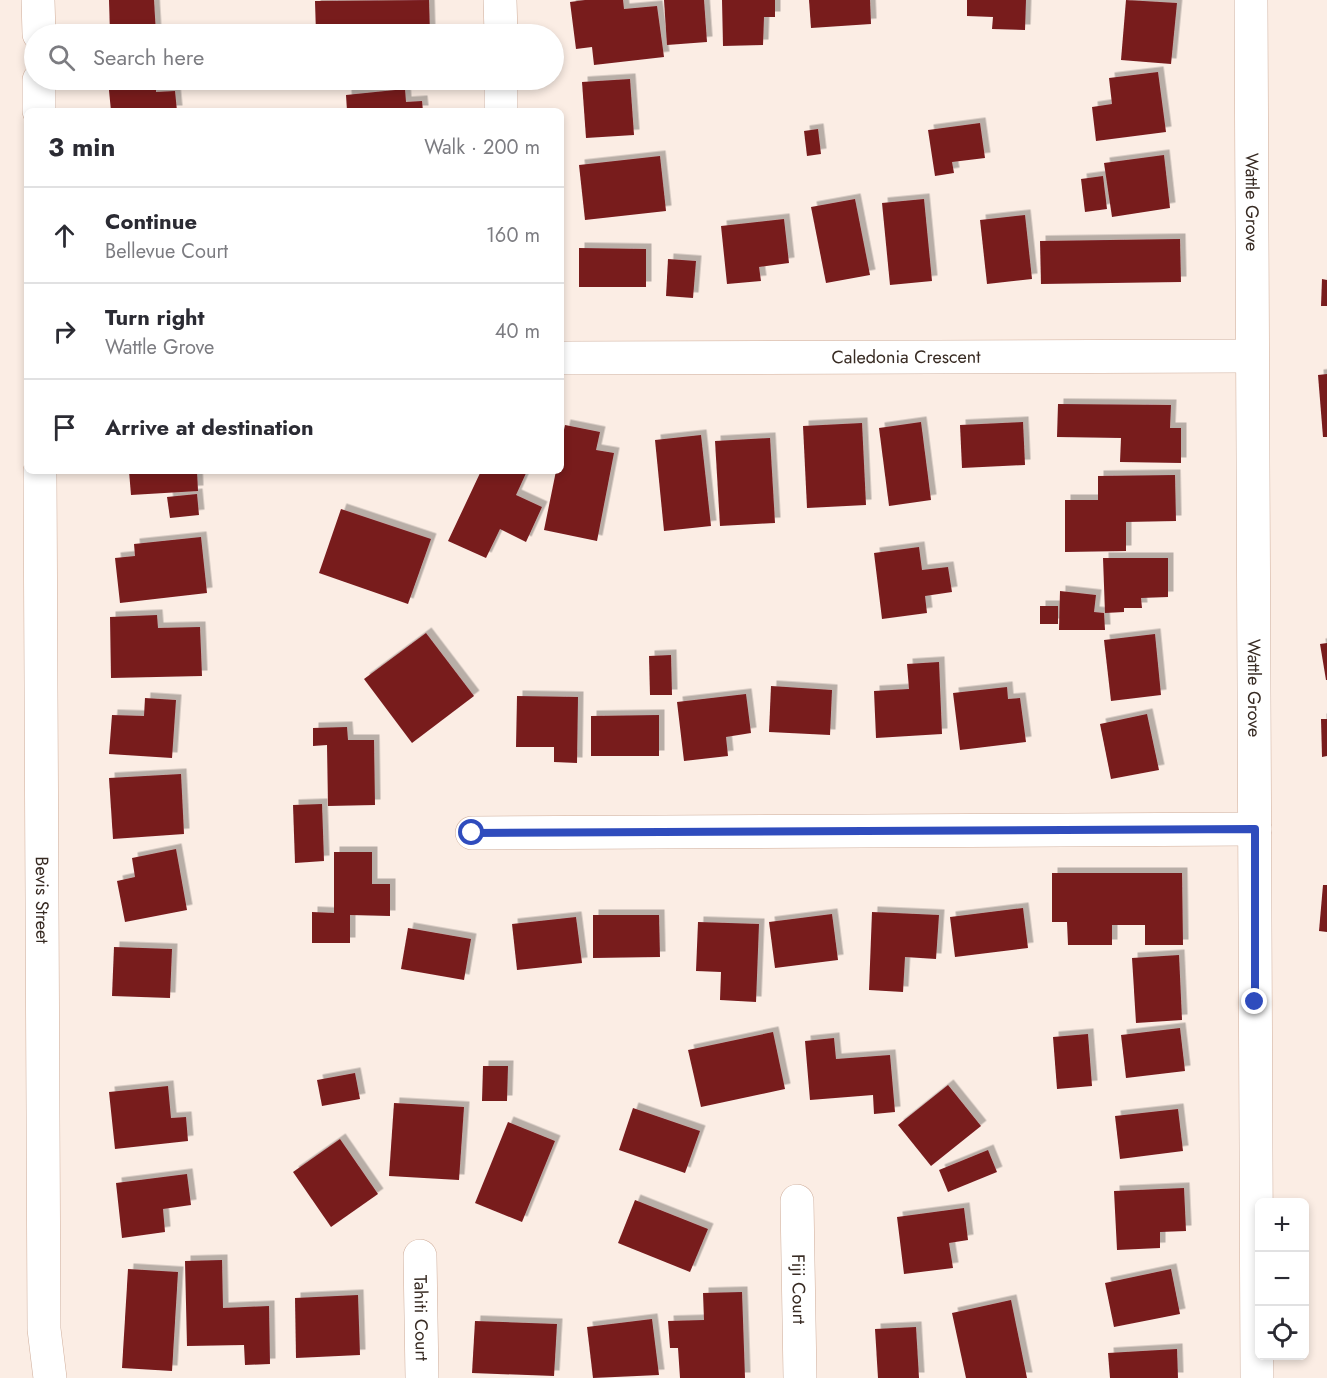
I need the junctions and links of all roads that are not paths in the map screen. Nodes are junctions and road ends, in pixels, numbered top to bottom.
1 (38, 0) edge
2 (500, 0) edge
3 (1251, 0) edge
4 (39, 24) edge
5 (501, 24) edge
6 (39, 90) edge
7 (501, 90) edge
8 (39, 108) edge
9 (501, 108) edge
10 (1252, 356) junction
11 (564, 358) edge
12 (40, 474) edge
13 (1255, 829) junction
14 (472, 833) dead end
15 (797, 1201) dead end
16 (420, 1256) dead end
17 (44, 1329) junction
18 (37, 1378) edge
19 (50, 1378) edge
20 (422, 1378) edge
21 (800, 1378) edge
22 (1257, 1378) edge

1 - 4 street
2 - 5 street
3 - 10 street, Wattle Grove
6 - 8 street
7 - 9 street
10 - 11 street, Caledonia Crescent
10 - 13 street, Wattle Grove
12 - 17 street, Bevis Street
13 - 14 street
13 - 22 street, Wattle Grove
15 - 21 street, Fiji Court
16 - 20 street, Tahiti Court
17 - 18 street, Bevis Street
17 - 19 street, Bevis Street

